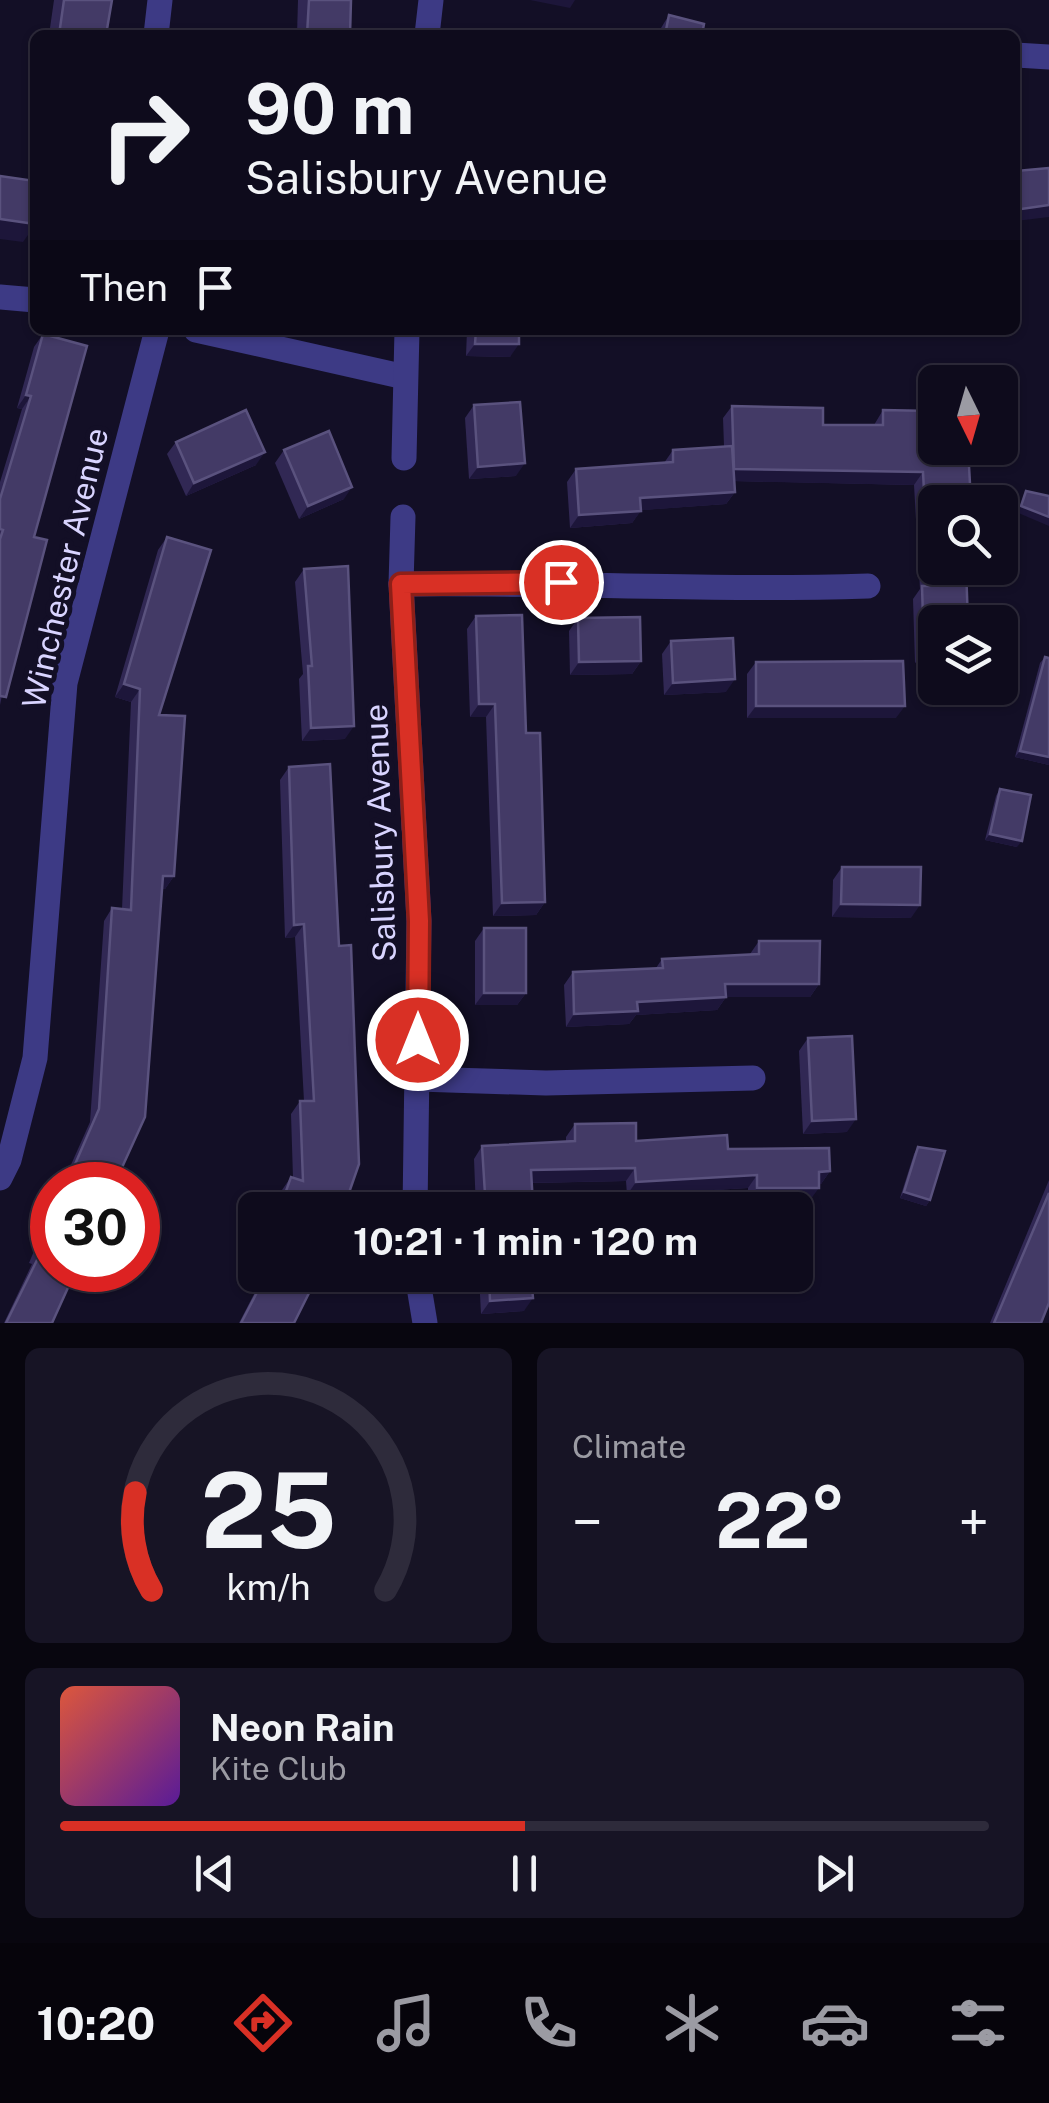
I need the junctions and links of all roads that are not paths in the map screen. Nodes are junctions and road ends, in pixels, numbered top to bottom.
1 (160, 0) edge
2 (431, 0) edge
3 (157, 30) edge
4 (427, 30) edge
5 (1020, 55) edge
6 (1049, 57) edge
7 (0, 297) edge
8 (30, 300) edge
9 (156, 335) edge
10 (219, 335) edge
11 (407, 335) edge
12 (406, 376) junction
13 (404, 458) dead end
14 (403, 517) dead end
15 (401, 584) junction
16 (868, 586) dead end
17 (754, 1078) dead end
18 (418, 1079) junction
19 (0, 1178) edge
20 (415, 1192) edge
21 (417, 1292) edge
22 (416, 1318) edge

1 - 3 street
2 - 4 street
5 - 6 street
7 - 8 street
9 - 19 street, Winchester Avenue
10 - 12 street
11 - 12 street
12 - 13 street
14 - 15 street, Salisbury Avenue
15 - 16 street
15 - 18 street, Salisbury Avenue
17 - 18 street
18 - 20 street, Salisbury Avenue
21 - 22 street

